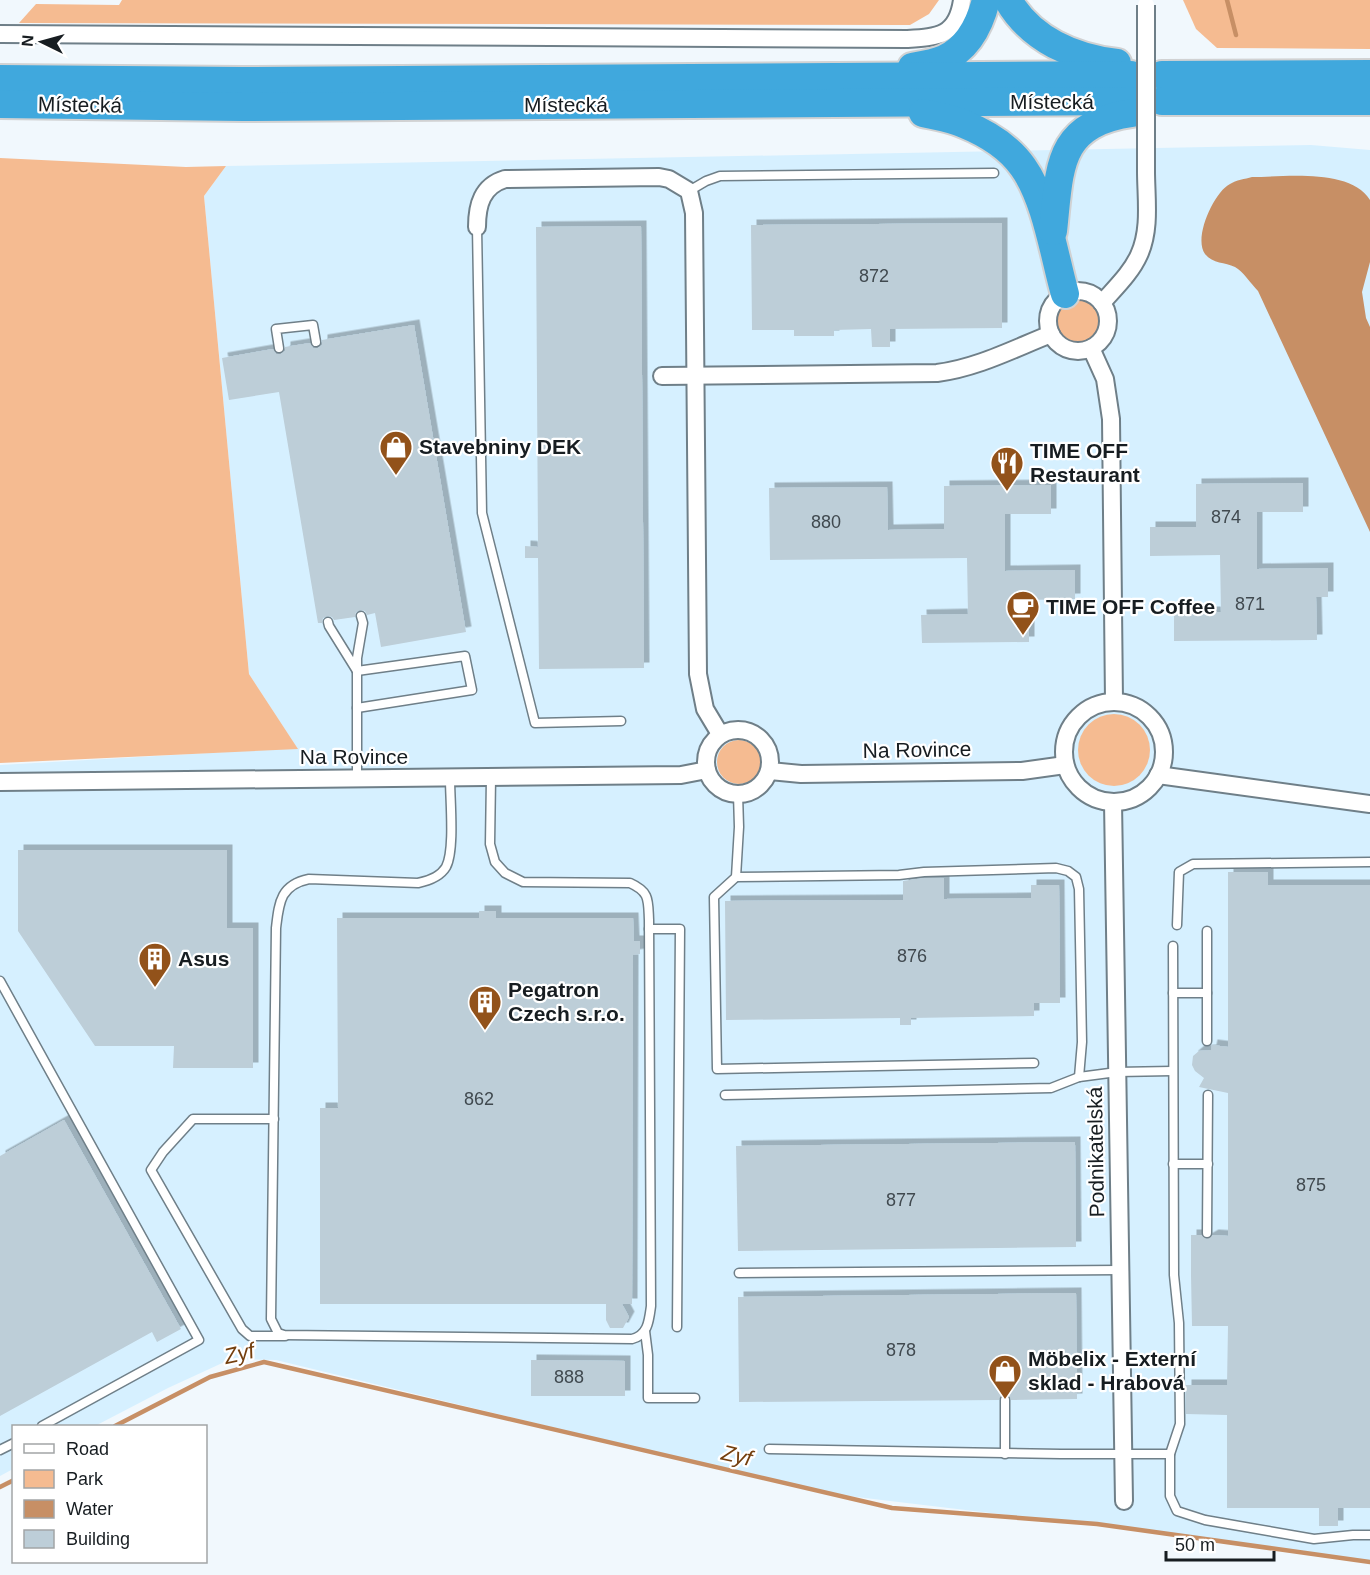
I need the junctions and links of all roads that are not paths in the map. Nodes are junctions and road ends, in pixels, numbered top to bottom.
1 (962, 0) edge
2 (986, 0) edge
3 (1008, 0) edge
4 (1146, 2) edge
5 (0, 34) edge
6 (1370, 74) edge
7 (0, 79) edge
8 (1131, 89) junction
9 (860, 90) junction
10 (1370, 101) edge
11 (0, 104) edge
12 (994, 173) dead end
13 (689, 191) junction
14 (477, 227) joint
15 (1052, 239) junction
16 (1065, 294) junction
17 (1102, 303) junction
18 (1051, 334) junction
19 (316, 342) dead end
20 (279, 348) dead end
21 (1091, 348) junction
22 (697, 375) junction
23 (662, 376) dead end
24 (362, 616) dead end
25 (328, 621) dead end
26 (357, 670) junction
27 (1114, 701) junction
28 (357, 708) junction
29 (621, 721) dead end
30 (720, 734) junction
31 (1065, 765) junction
32 (707, 770) junction
33 (770, 771) junction
34 (1158, 776) junction
35 (491, 778) junction
36 (357, 779) junction
37 (450, 779) junction
38 (0, 782) edge
39 (738, 794) junction
40 (1113, 802) junction
41 (1370, 804) edge
42 (1370, 862) edge
43 (736, 877) junction
44 (1177, 925) dead end
45 (649, 929) junction
46 (1207, 931) dead end
47 (1173, 946) dead end
48 (0, 981) edge
49 (1173, 993) junction
50 (1206, 993) junction
51 (1207, 1041) dead end
52 (1034, 1063) dead end
53 (1172, 1071) junction
54 (1117, 1072) junction
55 (1079, 1077) junction
56 (725, 1095) dead end
57 (1208, 1095) dead end
58 (274, 1119) junction
59 (1173, 1164) junction
60 (1208, 1164) junction
61 (1207, 1233) dead end
62 (1120, 1270) junction
63 (739, 1273) dead end
64 (677, 1327) dead end
65 (645, 1331) junction
66 (291, 1336) junction
67 (695, 1398) dead end
68 (1005, 1400) dead end
69 (44, 1425) edge
70 (769, 1449) dead end
71 (1005, 1454) junction
72 (1170, 1454) junction
73 (1123, 1455) junction
74 (1124, 1501) dead end
75 (1370, 1535) edge

1 - 5 street
2 - 9 highway
3 - 8 highway
4 - 17 street, bridge
6 - 10 highway
7 - 9 highway, Místecká
8 - 9 highway, Místecká
8 - 15 highway
9 - 11 highway, Místecká
9 - 15 highway
12 - 13 lane
13 - 14 street
13 - 22 street
14 - 29 lane
15 - 16 highway
16 - 17 street
16 - 18 street
17 - 21 street
18 - 21 street
18 - 22 street
19 - 20 lane
21 - 27 street
22 - 23 street
22 - 30 street
24 - 26 lane
25 - 26 lane
26 - 28 lane
26 - 28 lane
27 - 31 street
27 - 34 street
28 - 36 lane
30 - 32 street
30 - 33 street
31 - 33 street, Na Rovince
31 - 40 street
32 - 35 street, Na Rovince
32 - 39 street
33 - 39 street
34 - 40 street
34 - 41 street
35 - 37 street, Na Rovince
35 - 45 lane
36 - 37 street, Na Rovince
36 - 38 street, Na Rovince
37 - 58 lane
39 - 43 lane
40 - 54 street, Podnikatelská
42 - 44 lane
43 - 52 lane
43 - 55 lane
45 - 64 lane
45 - 65 lane
46 - 50 lane
47 - 49 lane
48 - 69 lane
49 - 50 lane
49 - 53 lane
50 - 51 lane
53 - 54 lane
53 - 59 lane
54 - 55 lane
54 - 62 street, Podnikatelská
55 - 56 lane
57 - 60 lane
58 - 66 lane
58 - 66 lane
59 - 60 lane
59 - 72 lane
60 - 61 lane
62 - 63 lane
62 - 73 street, Podnikatelská
65 - 66 lane
65 - 67 lane
68 - 71 lane
70 - 71 lane
71 - 73 lane
72 - 73 lane
72 - 75 lane
73 - 74 street, Podnikatelská

